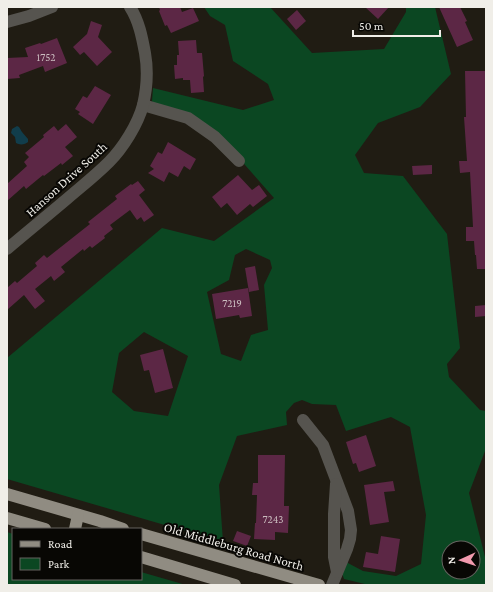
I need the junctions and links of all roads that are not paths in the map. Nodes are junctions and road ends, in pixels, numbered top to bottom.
1 (52, 7) edge
2 (130, 7) edge
3 (7, 22) edge
4 (143, 105) junction
5 (239, 161) dead end
6 (7, 249) edge
7 (303, 420) dead end
8 (336, 478) junction
9 (7, 494) edge
10 (78, 515) junction
11 (7, 518) edge
12 (42, 528) edge
13 (75, 528) edge
14 (121, 528) edge
15 (142, 534) edge
16 (142, 557) edge
17 (337, 572) junction
18 (235, 585) edge
19 (319, 585) edge
20 (332, 585) edge

1 - 3 street
2 - 4 street, Hanson Drive South
4 - 5 street
4 - 6 street, Hanson Drive South
7 - 8 street
8 - 17 street
8 - 17 street
9 - 10 main road
10 - 13 main road
10 - 14 main road
11 - 12 main road
15 - 19 main road, Old Middleburg Road North
16 - 18 main road
17 - 20 street

